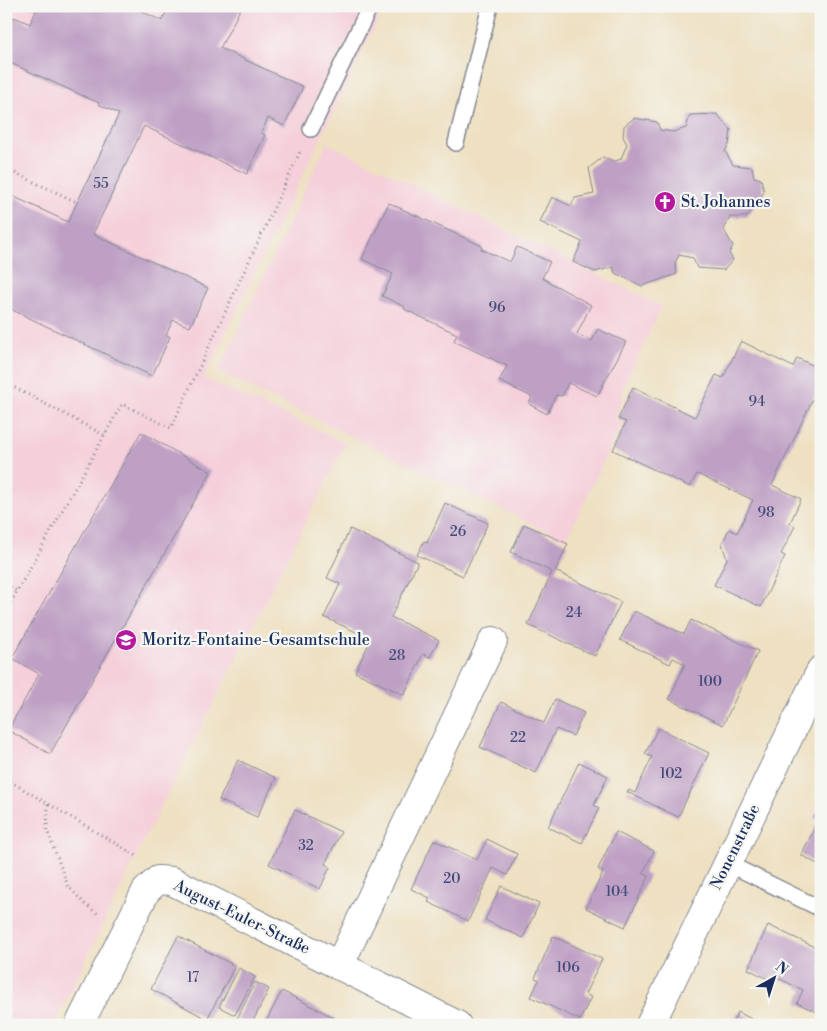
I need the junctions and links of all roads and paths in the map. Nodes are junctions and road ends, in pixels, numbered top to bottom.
1 (370, 6) edge
2 (490, 6) edge
3 (311, 129) joint
4 (456, 143) dead end
5 (6, 169) edge
6 (77, 202) dead end
7 (6, 383) edge
8 (104, 435) junction
9 (6, 585) edge
10 (17, 592) junction
11 (6, 612) edge
12 (493, 641) dead end
13 (821, 670) edge
14 (6, 779) edge
15 (48, 804) junction
16 (140, 858) dead end
17 (727, 863) junction
18 (821, 909) edge
19 (126, 931) junction
20 (339, 966) junction
21 (79, 1025) edge
22 (457, 1025) edge
23 (650, 1025) edge

1 - 3 lane
2 - 4 lane
3 - 8 path
5 - 6 path
7 - 8 path
8 - 10 path
9 - 10 path
10 - 11 path
12 - 20 street
13 - 17 street, Nonenstraße
14 - 15 path
15 - 16 path
15 - 19 path
17 - 18 lane
17 - 23 street, Nonenstraße
19 - 20 street, August-Euler-Straße
19 - 21 street, August-Euler-Straße
20 - 22 street, August-Euler-Straße

